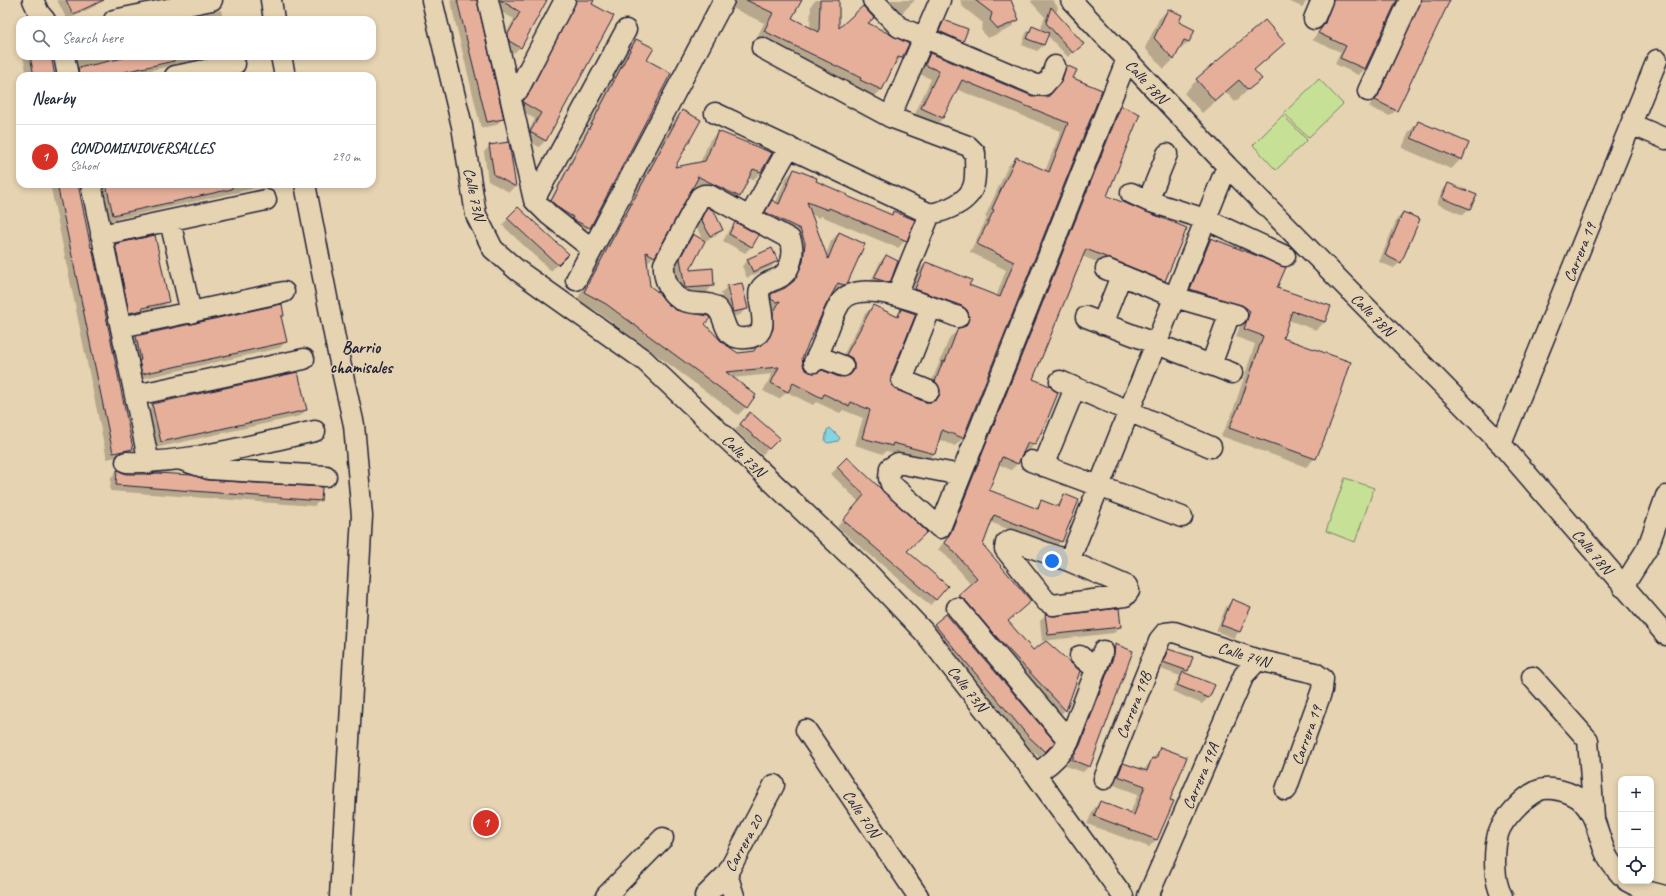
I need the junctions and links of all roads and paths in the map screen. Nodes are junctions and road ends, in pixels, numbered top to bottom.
1 (33, 0) edge
2 (212, 0) edge
3 (271, 0) edge
4 (432, 0) edge
5 (488, 0) edge
6 (565, 0) edge
7 (724, 0) edge
8 (873, 0) edge
9 (940, 0) edge
10 (1071, 0) edge
11 (1322, 0) edge
12 (1410, 0) edge
13 (42, 16) edge
14 (134, 16) edge
15 (273, 16) edge
16 (1314, 19) dead end
17 (626, 30) dead end
18 (925, 38) junction
19 (762, 48) dead end
20 (1127, 59) junction
21 (65, 60) edge
22 (282, 60) edge
23 (1657, 60) dead end
24 (235, 64) dead end
25 (1055, 66) dead end
26 (67, 72) edge
27 (195, 72) edge
28 (284, 72) edge
29 (1368, 91) dead end
30 (511, 95) junction
31 (715, 112) dead end
32 (890, 117) junction
33 (1631, 124) junction
34 (1666, 139) edge
35 (789, 147) junction
36 (1167, 154) dead end
37 (1227, 166) junction
38 (92, 188) edge
39 (307, 188) edge
40 (266, 200) dead end
41 (534, 200) junction
42 (930, 214) junction
43 (750, 216) junction
44 (1206, 219) junction
45 (170, 221) junction
46 (101, 235) junction
47 (592, 249) junction
48 (1285, 256) dead end
49 (576, 280) dead end
50 (284, 292) dead end
51 (897, 295) junction
52 (1174, 296) junction
53 (931, 307) junction
54 (190, 313) junction
55 (958, 317) dead end
56 (121, 327) junction
57 (1155, 344) junction
58 (304, 359) dead end
59 (1211, 365) junction
60 (844, 366) dead end
61 (1232, 373) dead end
62 (929, 391) dead end
63 (136, 395) junction
64 (1128, 410) junction
65 (315, 431) dead end
66 (1501, 444) junction
67 (1211, 447) dead end
68 (180, 459) junction
69 (126, 462) dead end
70 (149, 463) junction
71 (961, 475) dead end
72 (326, 476) dead end
73 (1099, 486) junction
74 (1666, 496) edge
75 (1182, 517) dead end
76 (1069, 561) junction
77 (1623, 587) junction
78 (957, 608) dead end
79 (1165, 633) joint
80 (1666, 635) edge
81 (1080, 656) dead end
82 (1258, 660) junction
83 (1532, 677) dead end
84 (1323, 679) joint
85 (806, 730) dead end
86 (1069, 741) junction
87 (1035, 774) junction
88 (1104, 779) dead end
89 (774, 785) dead end
90 (1286, 790) dead end
91 (1594, 820) junction
92 (663, 838) dead end
93 (1618, 872) edge
94 (727, 874) junction
95 (1633, 884) edge
96 (340, 896) edge
97 (606, 896) edge
98 (705, 896) edge
99 (734, 896) edge
100 (918, 896) edge
101 (1123, 896) edge
102 (1148, 896) edge
103 (1502, 896) edge
104 (1665, 896) edge

1 - 13 street
2 - 14 street
3 - 15 street
4 - 87 street, Calle 73N
5 - 30 street
6 - 30 street
7 - 47 street
8 - 18 street
9 - 18 street
10 - 20 street, Calle 78N
11 - 16 street
12 - 29 street
17 - 41 street
18 - 25 street
18 - 32 street
19 - 32 street
20 - 37 street, Calle 78N
20 - 71 street
21 - 26 street
22 - 28 street
23 - 33 street, Carrera 19
24 - 27 street
30 - 41 street
31 - 35 street
32 - 42 street
33 - 34 street
33 - 66 street, Carrera 19
35 - 42 street
35 - 43 street
36 - 44 street
37 - 44 street
37 - 66 street, Calle 78N
38 - 46 street
39 - 96 street
40 - 45 street
41 - 47 street
42 - 51 street
43 - 43 street
44 - 48 street
44 - 52 street
45 - 46 street
45 - 54 street
46 - 56 street
47 - 49 street
50 - 54 street
51 - 53 street
51 - 60 street
52 - 57 street
52 - 57 street
52 - 59 street
53 - 55 street
53 - 62 street
54 - 56 street
56 - 63 street
57 - 59 street
57 - 64 street
58 - 63 street
59 - 61 street
63 - 70 street
64 - 67 street
64 - 73 street
64 - 73 street
65 - 68 street
66 - 77 street, Calle 78N
68 - 70 street
68 - 72 street
69 - 70 street
73 - 75 street
73 - 76 street
74 - 77 street
76 - 76 street
77 - 80 street, Calle 78N
78 - 86 street
79 - 82 street, Calle 74N
79 - 88 street, Carrera 19B
81 - 86 street
82 - 84 street, Calle 74N
82 - 102 street, Carrera 19A
83 - 91 street
84 - 90 street, Carrera 19
85 - 100 street, Calle 70N
86 - 87 street
87 - 101 street, Calle 73N
89 - 94 street, Carrera 20
91 - 93 street
91 - 103 street
92 - 97 street
94 - 98 street, Carrera 20
94 - 99 street
95 - 104 street

